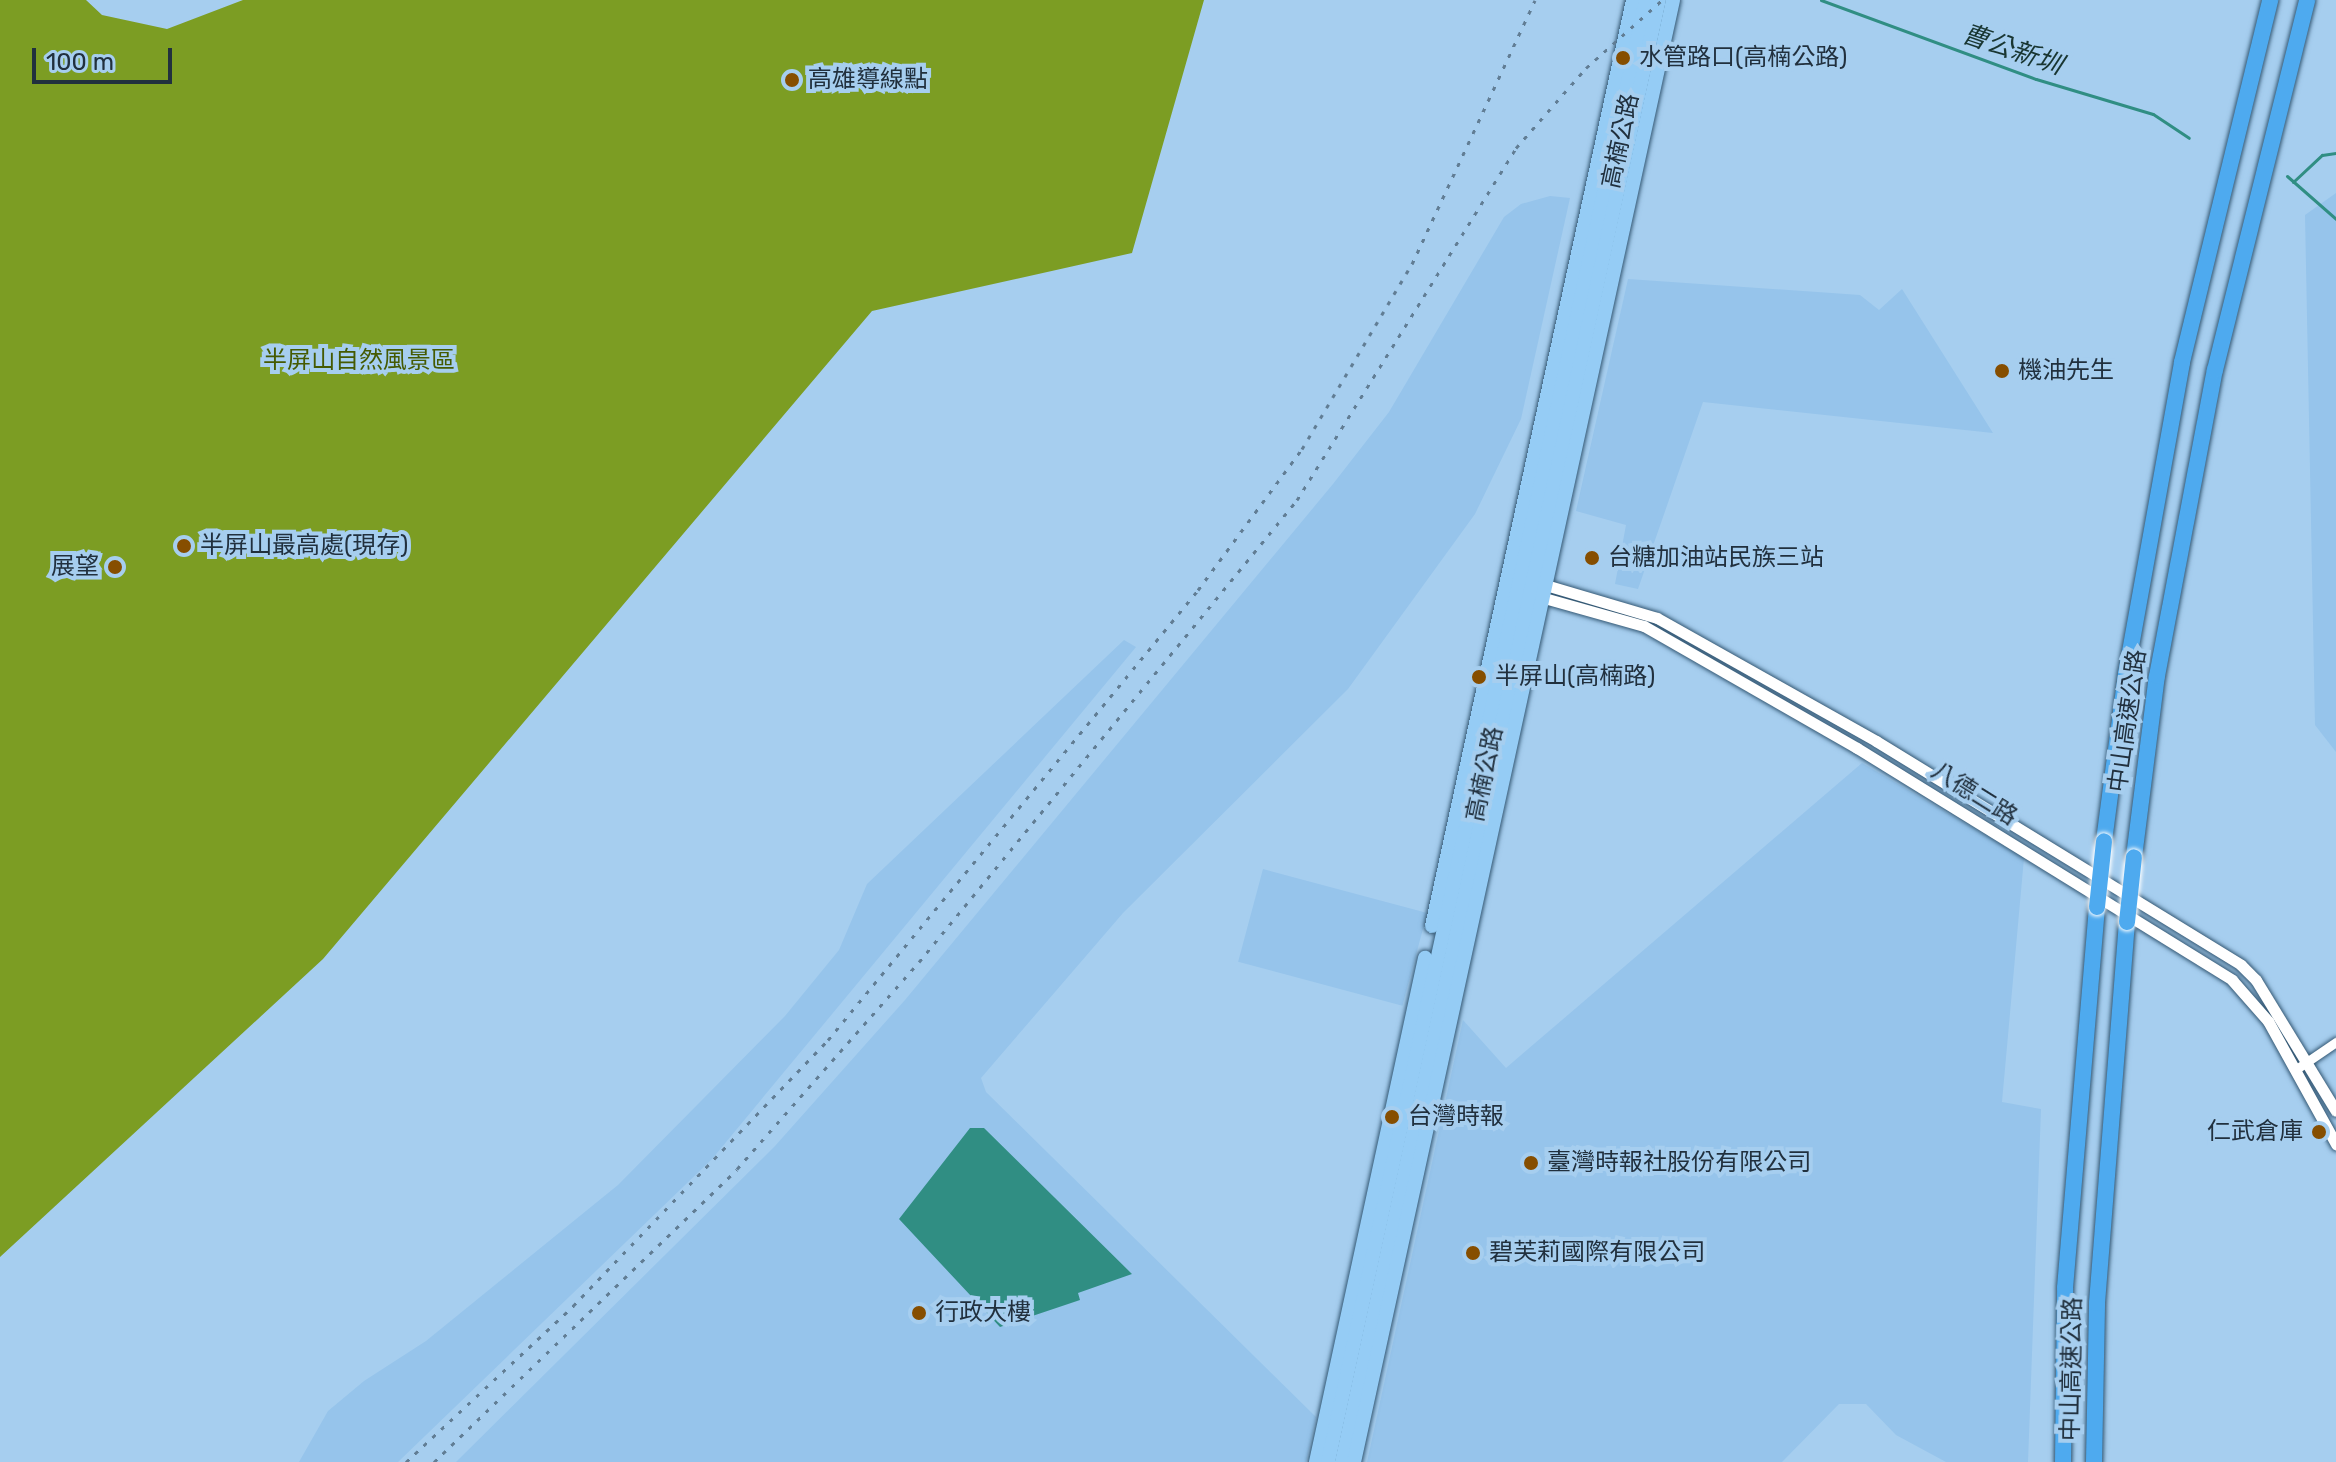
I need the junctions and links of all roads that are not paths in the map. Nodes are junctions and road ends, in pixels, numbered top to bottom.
1 (1633, 0) edge
2 (1646, 0) edge
3 (1659, 0) edge
4 (1673, 0) edge
5 (2270, 0) edge
6 (2307, 0) edge
7 (1518, 586) junction
8 (1547, 591) junction
9 (2336, 1042) edge
10 (2308, 1061) junction
11 (2295, 1070) junction
12 (2336, 1111) edge
13 (2336, 1144) edge
14 (1316, 1462) edge
15 (1328, 1462) edge
16 (1342, 1462) edge
17 (1354, 1462) edge
18 (2063, 1462) edge
19 (2094, 1462) edge

1 - 7 main road, 高楠公路
2 - 7 main road, 高楠公路
3 - 7 main road, 高楠公路
4 - 8 main road, 高楠公路
5 - 18 highway, 中山高速公路, bridge
6 - 19 highway, 中山高速公路, bridge
7 - 8 street, 八德二路
7 - 14 main road, 高楠公路
7 - 15 main road, 高楠公路
7 - 16 main road, 高楠公路
8 - 10 street, 八德二路
8 - 11 street, 八德二路
8 - 17 main road, 高楠公路
9 - 10 street
10 - 11 street
10 - 12 street, 八德二路
11 - 13 street, 八德二路

